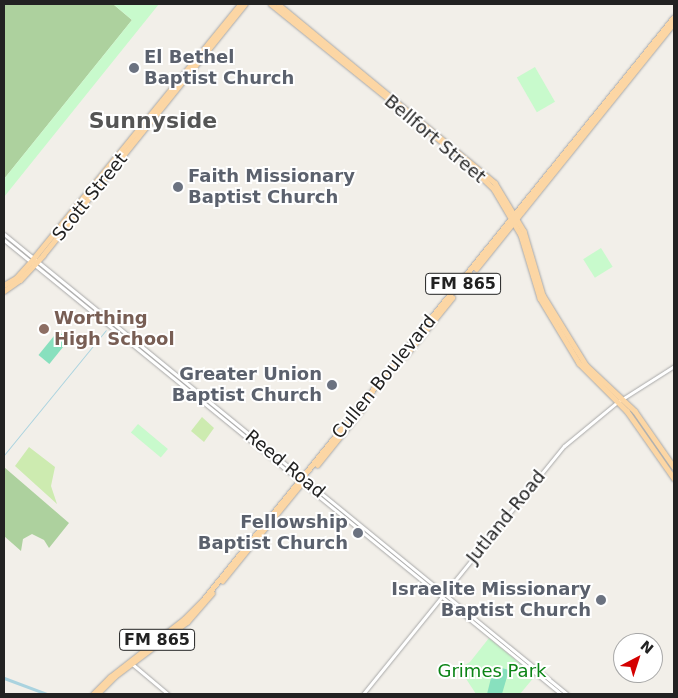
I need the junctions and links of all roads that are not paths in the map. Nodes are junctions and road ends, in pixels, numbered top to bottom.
1 (240, 4) edge
2 (245, 4) edge
3 (271, 4) edge
4 (278, 4) edge
5 (285, 12) junction
6 (674, 17) edge
7 (674, 23) edge
8 (622, 84) junction
9 (515, 219) junction
10 (4, 234) edge
11 (4, 240) edge
12 (34, 262) junction
13 (4, 285) edge
14 (4, 291) edge
15 (674, 366) edge
16 (601, 384) junction
17 (608, 392) junction
18 (622, 398) junction
19 (618, 402) junction
20 (636, 411) junction
21 (674, 468) edge
22 (674, 478) edge
23 (302, 480) junction
24 (219, 583) junction
25 (442, 595) junction
26 (170, 630) junction
27 (163, 639) junction
28 (147, 650) junction
29 (516, 655) junction
30 (130, 662) junction
31 (96, 694) edge
32 (168, 694) edge
33 (363, 694) edge
34 (561, 694) edge
35 (567, 694) edge

1 - 12 main road, Scott Street
2 - 12 main road, Scott Street
3 - 5 main road, Bellfort Street
4 - 5 main road, Bellfort Street
5 - 9 main road, Bellfort Street
6 - 8 main road, Cullen Boulevard / FM 865
7 - 8 main road, Cullen Boulevard / FM 865
8 - 9 main road, Cullen Boulevard / FM 865
9 - 16 main road, Bellfort Street
9 - 23 main road, Cullen Boulevard / FM 865
10 - 12 street, Reed Road
11 - 12 street, Reed Road
12 - 13 main road, Scott Street
12 - 14 main road, Scott Street
12 - 23 street, Reed Road
15 - 18 street, Jutland Road
16 - 17 main road, Bellfort Street
16 - 18 main road, Bellfort Street
17 - 18 main road
17 - 19 main road, Bellfort Street
18 - 19 street, Jutland Road
18 - 20 main road, Bellfort Street
19 - 20 main road
19 - 22 main road, Bellfort Street
19 - 25 street, Jutland Road
20 - 21 main road, Bellfort Street
23 - 24 main road, Cullen Boulevard / FM 865
23 - 25 street, Reed Road
24 - 26 main road, Cullen Boulevard / FM 865
24 - 27 main road, Cullen Boulevard / FM 865
25 - 29 street, Reed Road
25 - 33 street, Jutland Road
26 - 27 main road
26 - 28 main road, Cullen Boulevard / FM 865
27 - 28 main road, Cullen Boulevard / FM 865
28 - 30 main road, Cullen Boulevard / FM 865
29 - 34 street, Reed Road
29 - 35 street, Reed Road
30 - 31 main road, Cullen Boulevard / FM 865
30 - 32 street

